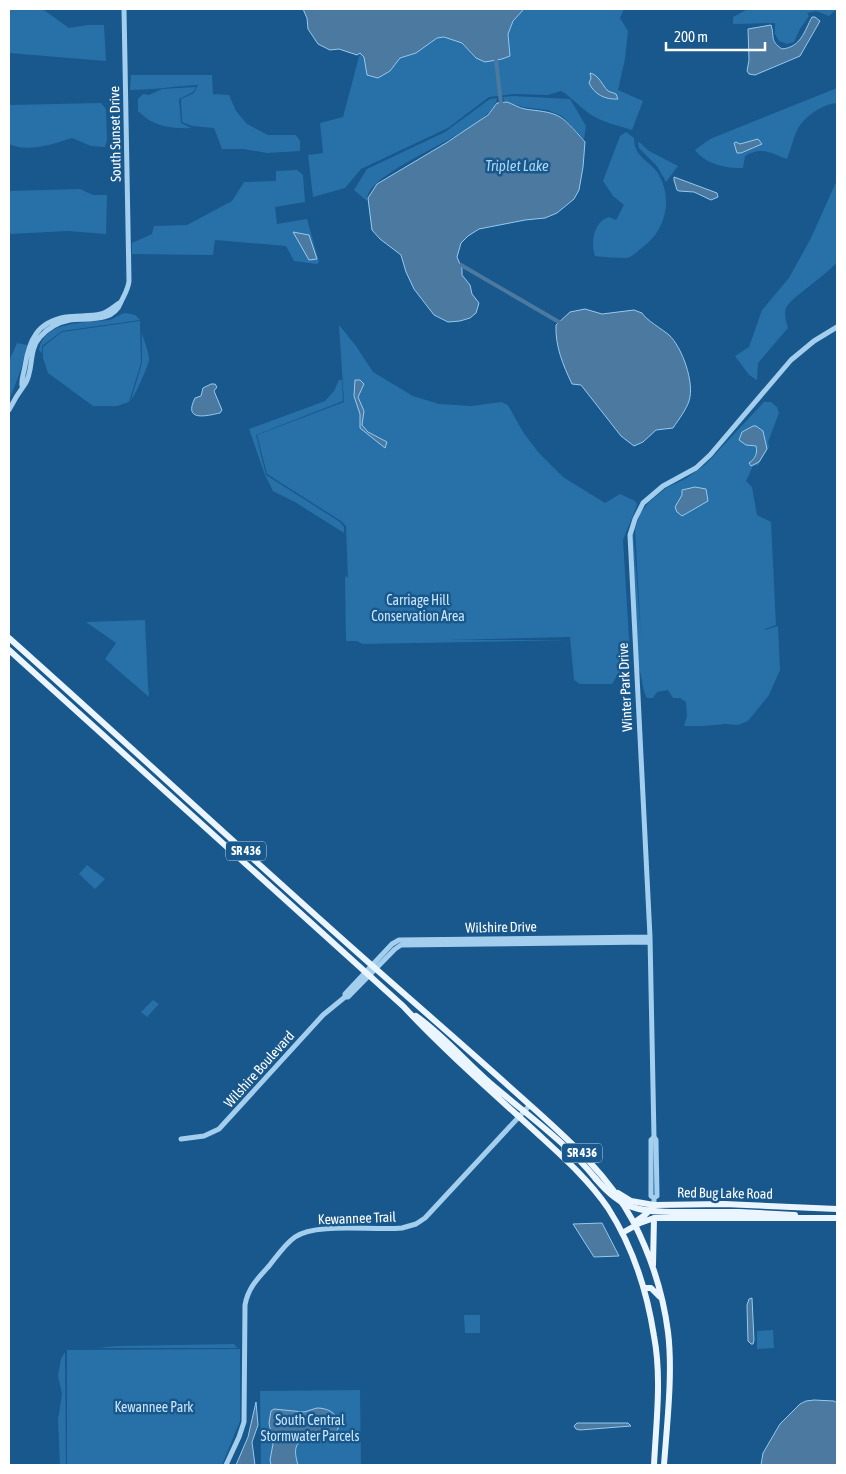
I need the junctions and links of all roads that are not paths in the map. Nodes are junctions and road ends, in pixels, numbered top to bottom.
1 (124, 9) edge
2 (837, 327) edge
3 (9, 410) edge
4 (9, 638) edge
5 (9, 650) edge
6 (146, 773) junction
7 (162, 775) junction
8 (172, 784) junction
9 (159, 785) junction
10 (261, 878) junction
11 (285, 887) junction
12 (281, 896) junction
13 (300, 900) junction
14 (650, 939) junction
15 (374, 967) junction
16 (367, 974) junction
17 (530, 1105) junction
18 (522, 1114) junction
19 (181, 1139) dead end
20 (607, 1181) junction
21 (654, 1201) junction
22 (837, 1209) edge
23 (837, 1217) edge
24 (654, 1218) junction
25 (634, 1224) junction
26 (621, 1231) junction
27 (653, 1266) junction
28 (644, 1288) junction
29 (662, 1300) junction
30 (226, 1465) edge
31 (654, 1465) edge
32 (664, 1465) edge

1 - 3 street, South Sunset Drive
2 - 14 street, Winter Park Drive
4 - 7 main road, SR 436
5 - 6 main road, SR 436
6 - 7 main road
6 - 9 main road, SR 436
7 - 8 main road, SR 436
8 - 9 main road
8 - 11 main road, SR 436
9 - 10 main road, SR 436
10 - 11 main road
10 - 12 main road, SR 436
11 - 13 main road, SR 436
12 - 13 main road
12 - 16 main road, SR 436
13 - 15 main road, SR 436
14 - 15 street, Wilshire Drive
14 - 21 street, Winter Park Drive
15 - 16 street, Wilshire Drive
15 - 17 main road, SR 436
16 - 18 main road, SR 436
16 - 19 street, Wilshire Boulevard
17 - 18 street, Kewannee Trail
17 - 20 main road, SR 436
18 - 23 main road, bridge
18 - 26 main road, SR 436
18 - 30 street, Kewannee Trail
20 - 21 main road
20 - 25 main road, SR 436
21 - 22 main road, Red Bug Lake Road
21 - 24 street, Winter Park Drive
21 - 25 main road, Red Bug Lake Road
23 - 24 main road, Red Bug Lake Road
24 - 25 main road, Red Bug Lake Road
24 - 27 main road, Winter Park Drive
25 - 26 main road, Red Bug Lake Road
25 - 27 main road, SR 436
26 - 28 main road, SR 436
27 - 29 main road, SR 436
28 - 29 main road
28 - 31 main road, SR 436
29 - 32 main road, SR 436

